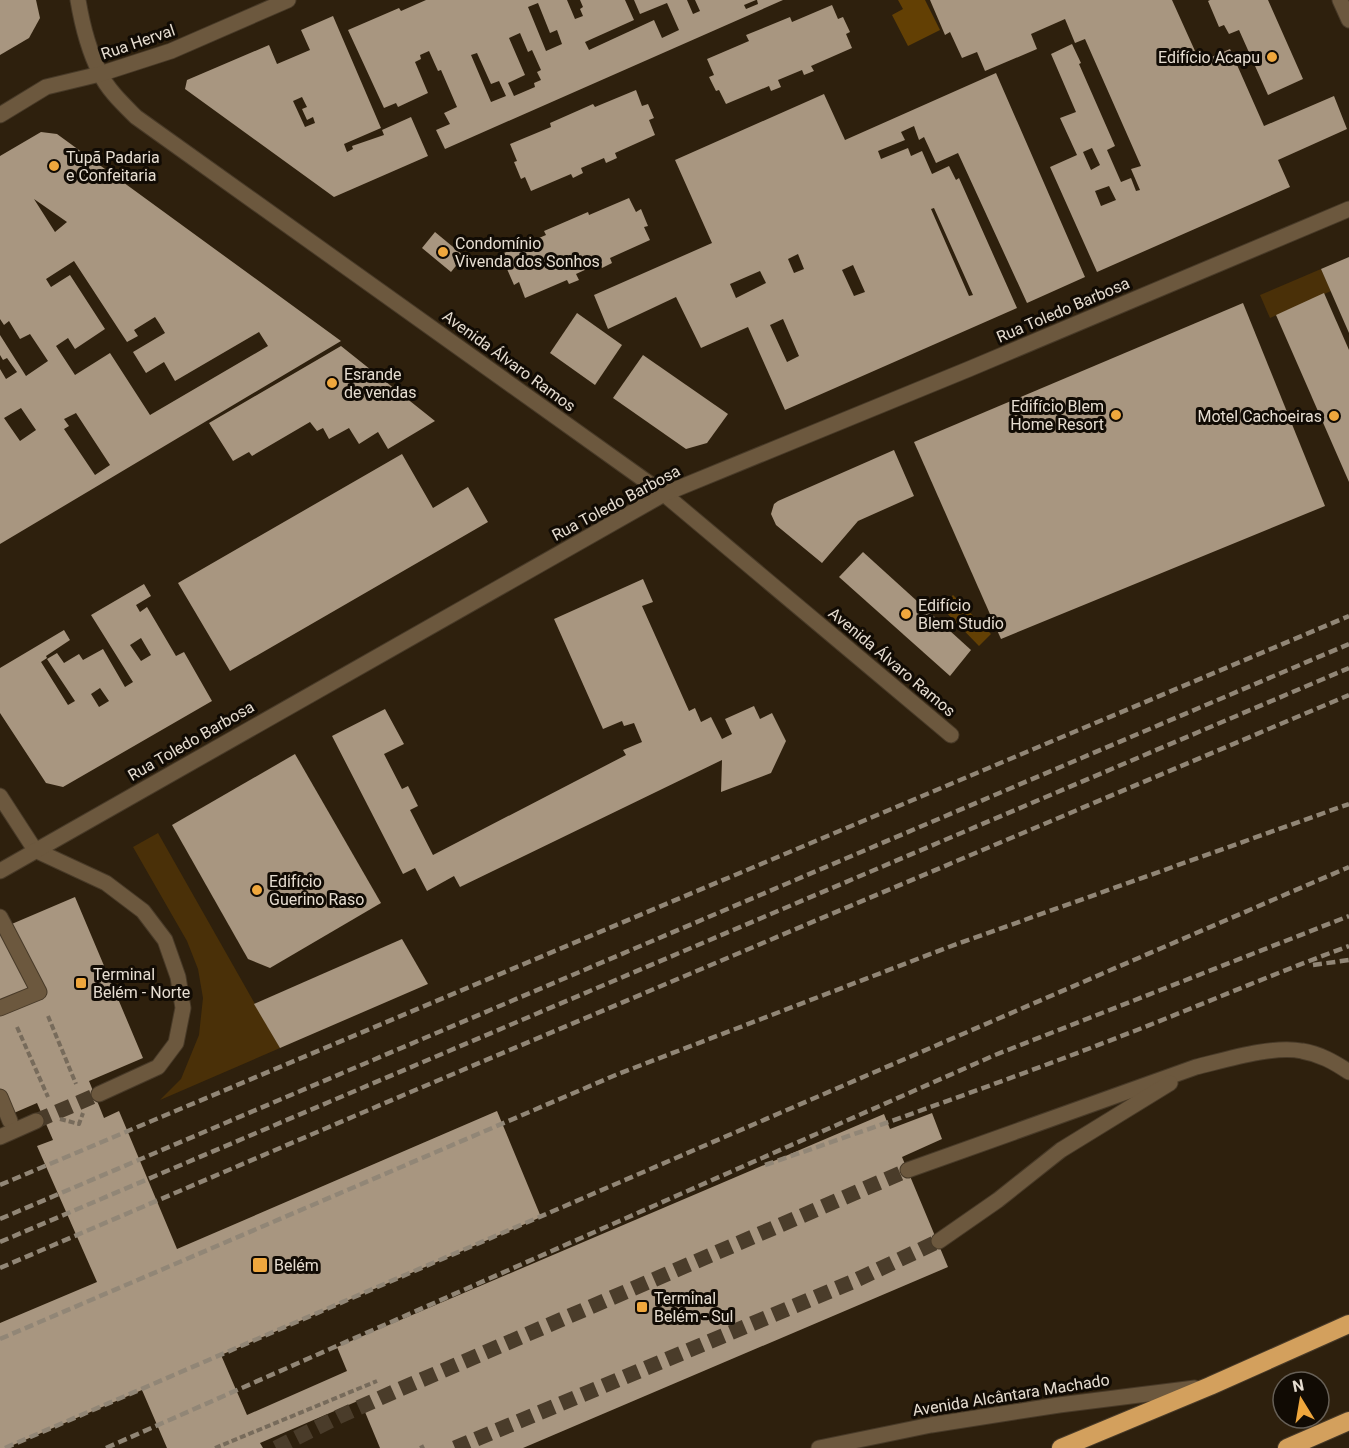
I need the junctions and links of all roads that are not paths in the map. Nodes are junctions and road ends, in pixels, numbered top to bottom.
1 (78, 0) edge
2 (288, 0) edge
3 (1340, 0) edge
4 (1349, 21) edge
5 (100, 74) junction
6 (0, 115) edge
7 (1349, 209) edge
8 (664, 494) junction
9 (951, 735) dead end
10 (0, 796) edge
11 (35, 850) junction
12 (0, 871) edge
13 (0, 917) edge
14 (3, 1006) edge
15 (1196, 1067) junction
16 (1349, 1072) edge
17 (99, 1094) tunnel mouth
18 (0, 1098) edge
19 (10, 1121) dead end
20 (36, 1121) tunnel mouth
21 (0, 1137) edge
22 (908, 1170) tunnel mouth
23 (939, 1241) tunnel mouth
24 (1349, 1324) edge
25 (1209, 1386) junction
26 (1349, 1421) edge
27 (1316, 1442) edge
28 (819, 1448) edge
29 (1061, 1448) edge
30 (1287, 1448) edge

1 - 5 street, Avenida Álvaro Ramos
2 - 5 street, Rua Herval
3 - 4 street
5 - 6 street, Rua Herval
5 - 8 street, Avenida Álvaro Ramos
7 - 8 street, Rua Toledo Barbosa
8 - 9 street, Avenida Álvaro Ramos
8 - 11 street, Rua Toledo Barbosa
10 - 11 street
11 - 12 street, Rua Toledo Barbosa
11 - 17 street
13 - 14 street
15 - 16 street
15 - 22 street
15 - 23 street
18 - 19 street
20 - 21 street
24 - 25 highway, Avenida Alcântara Machado
25 - 28 street, Avenida Alcântara Machado
25 - 29 highway, Avenida Alcântara Machado
26 - 27 highway
27 - 30 highway

